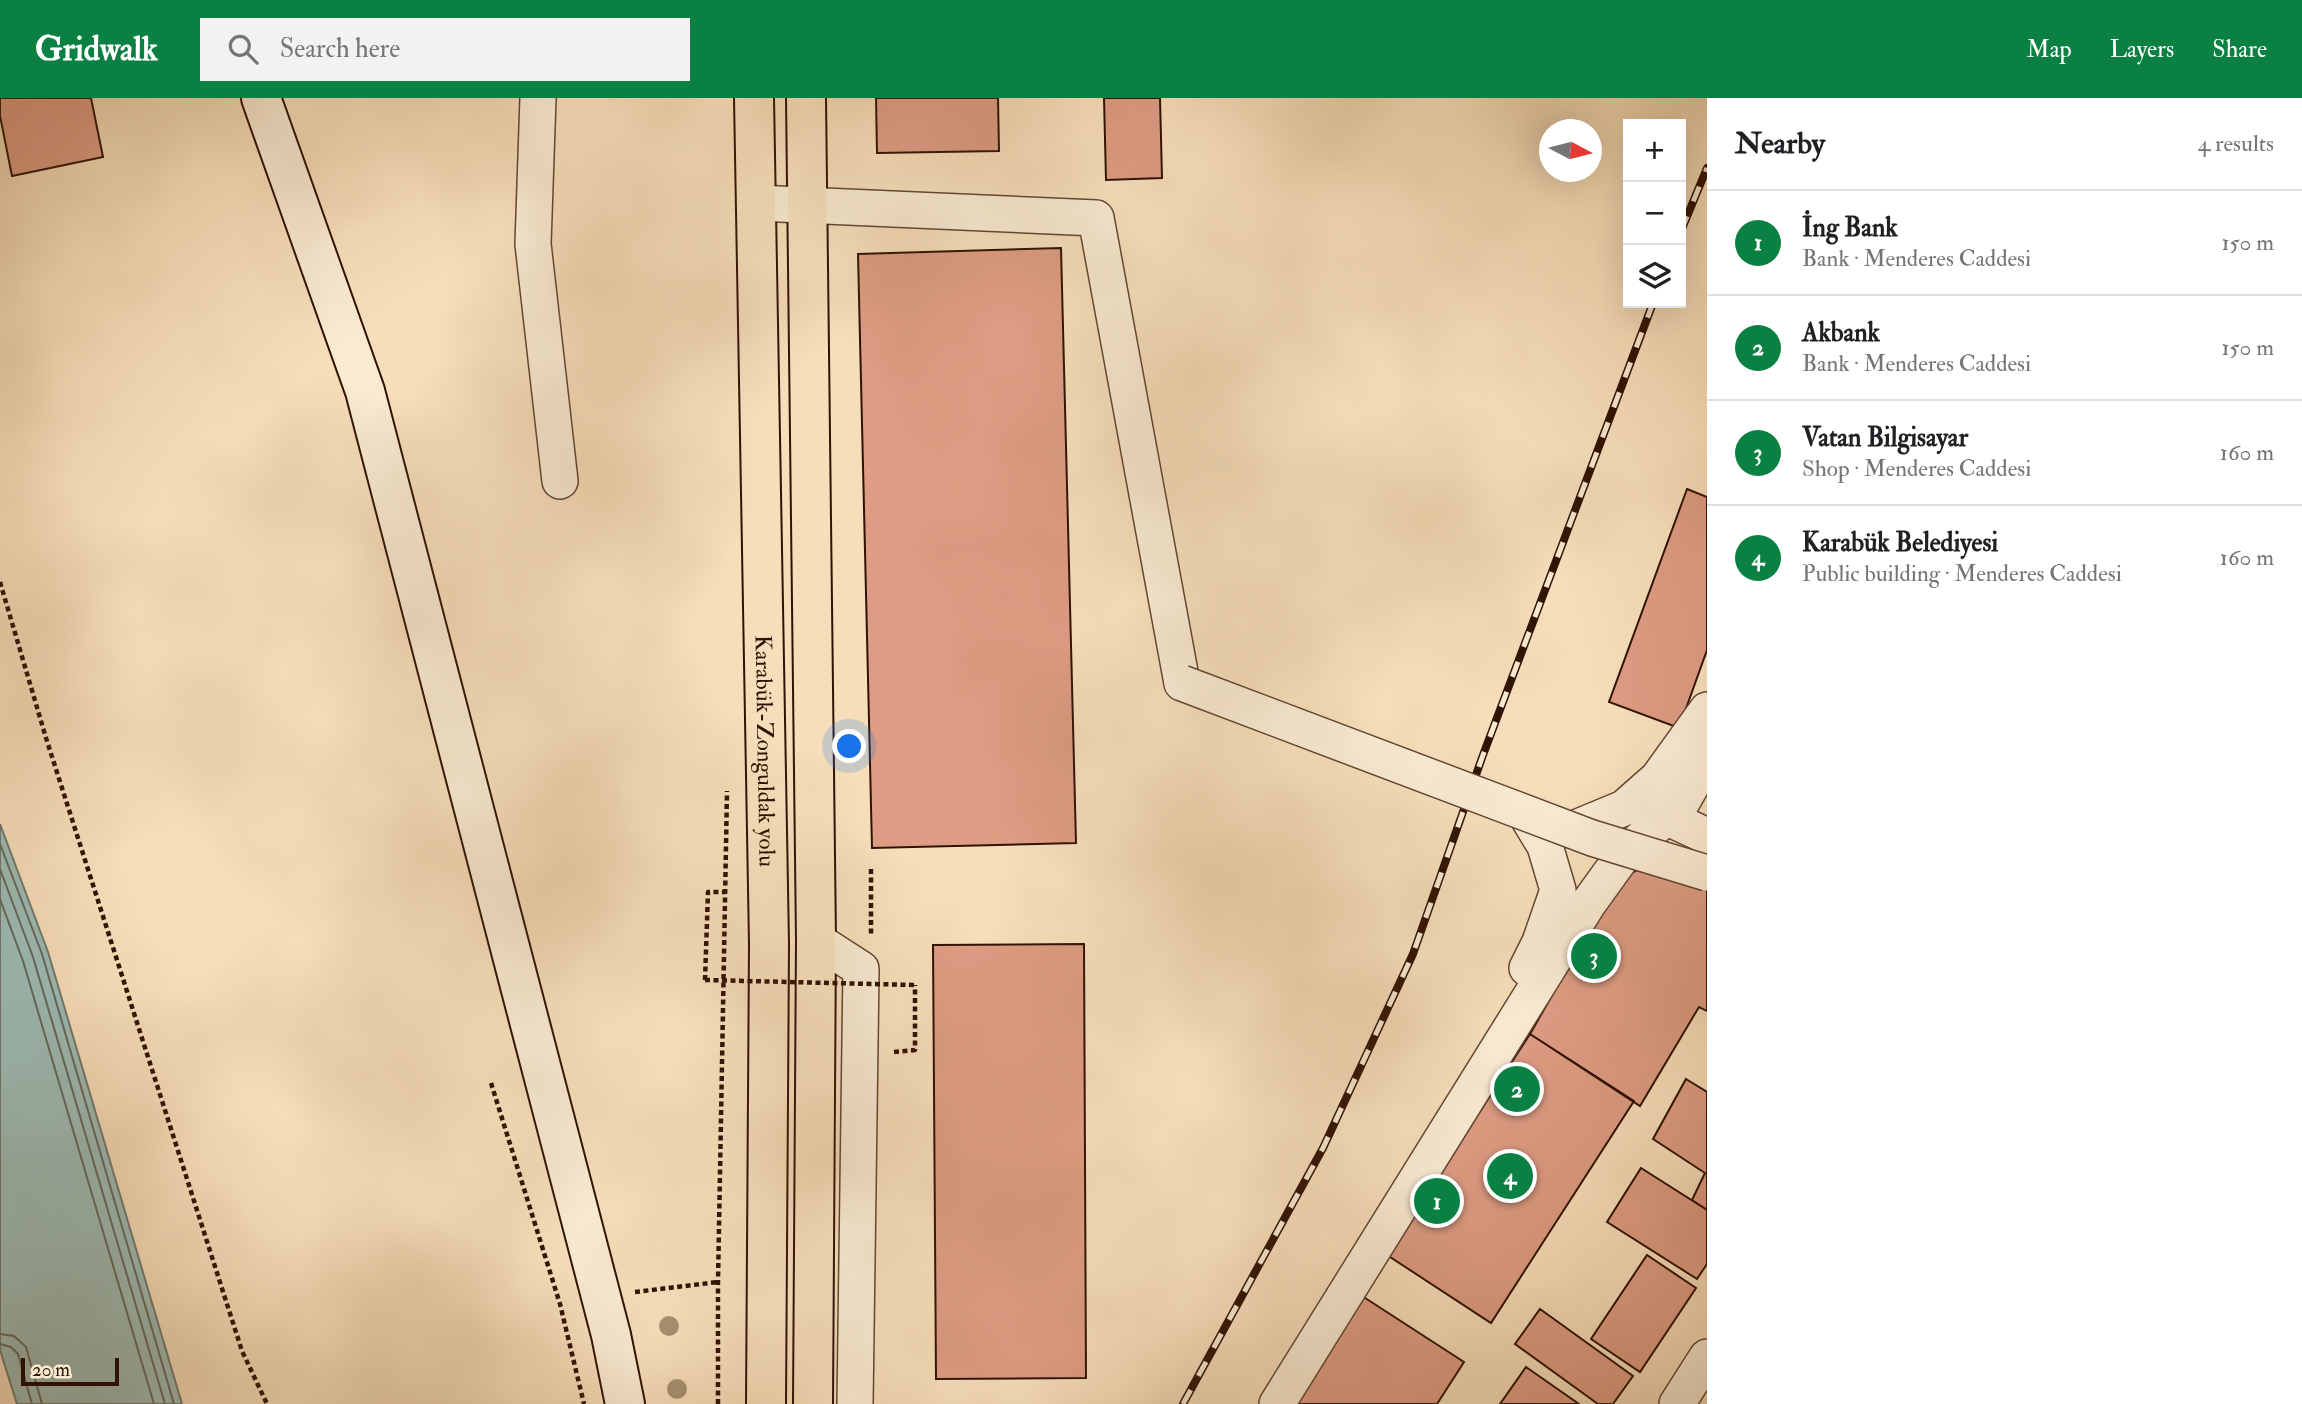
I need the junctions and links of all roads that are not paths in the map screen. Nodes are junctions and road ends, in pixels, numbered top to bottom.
1 (261, 98) edge
2 (538, 98) edge
3 (754, 98) edge
4 (806, 98) edge
5 (756, 203) junction
6 (807, 204) junction
7 (560, 481) dead end
8 (1707, 710) edge
9 (1707, 758) edge
10 (1525, 813) junction
11 (1667, 817) junction
12 (1571, 830) junction
13 (1707, 836) edge
14 (1707, 873) edge
15 (816, 940) junction
16 (1429, 1161) junction
17 (1707, 1357) edge
18 (625, 1404) edge
19 (766, 1404) edge
20 (813, 1404) edge
21 (855, 1404) edge
22 (1277, 1404) edge
23 (1677, 1404) edge

1 - 18 street
2 - 7 street
3 - 5 highway, Karabük-Zonguldak yolu
4 - 6 highway, Karabük-Zonguldak yolu
5 - 6 street
5 - 19 highway, Karabük-Zonguldak yolu
6 - 10 street, bridge
6 - 15 highway, Karabük-Zonguldak yolu
8 - 12 street
9 - 11 street
10 - 12 street, bridge
10 - 16 street
11 - 13 street
11 - 16 street
12 - 14 street, bridge
15 - 20 highway, Karabük-Zonguldak yolu
15 - 21 street
16 - 22 street
17 - 23 street

